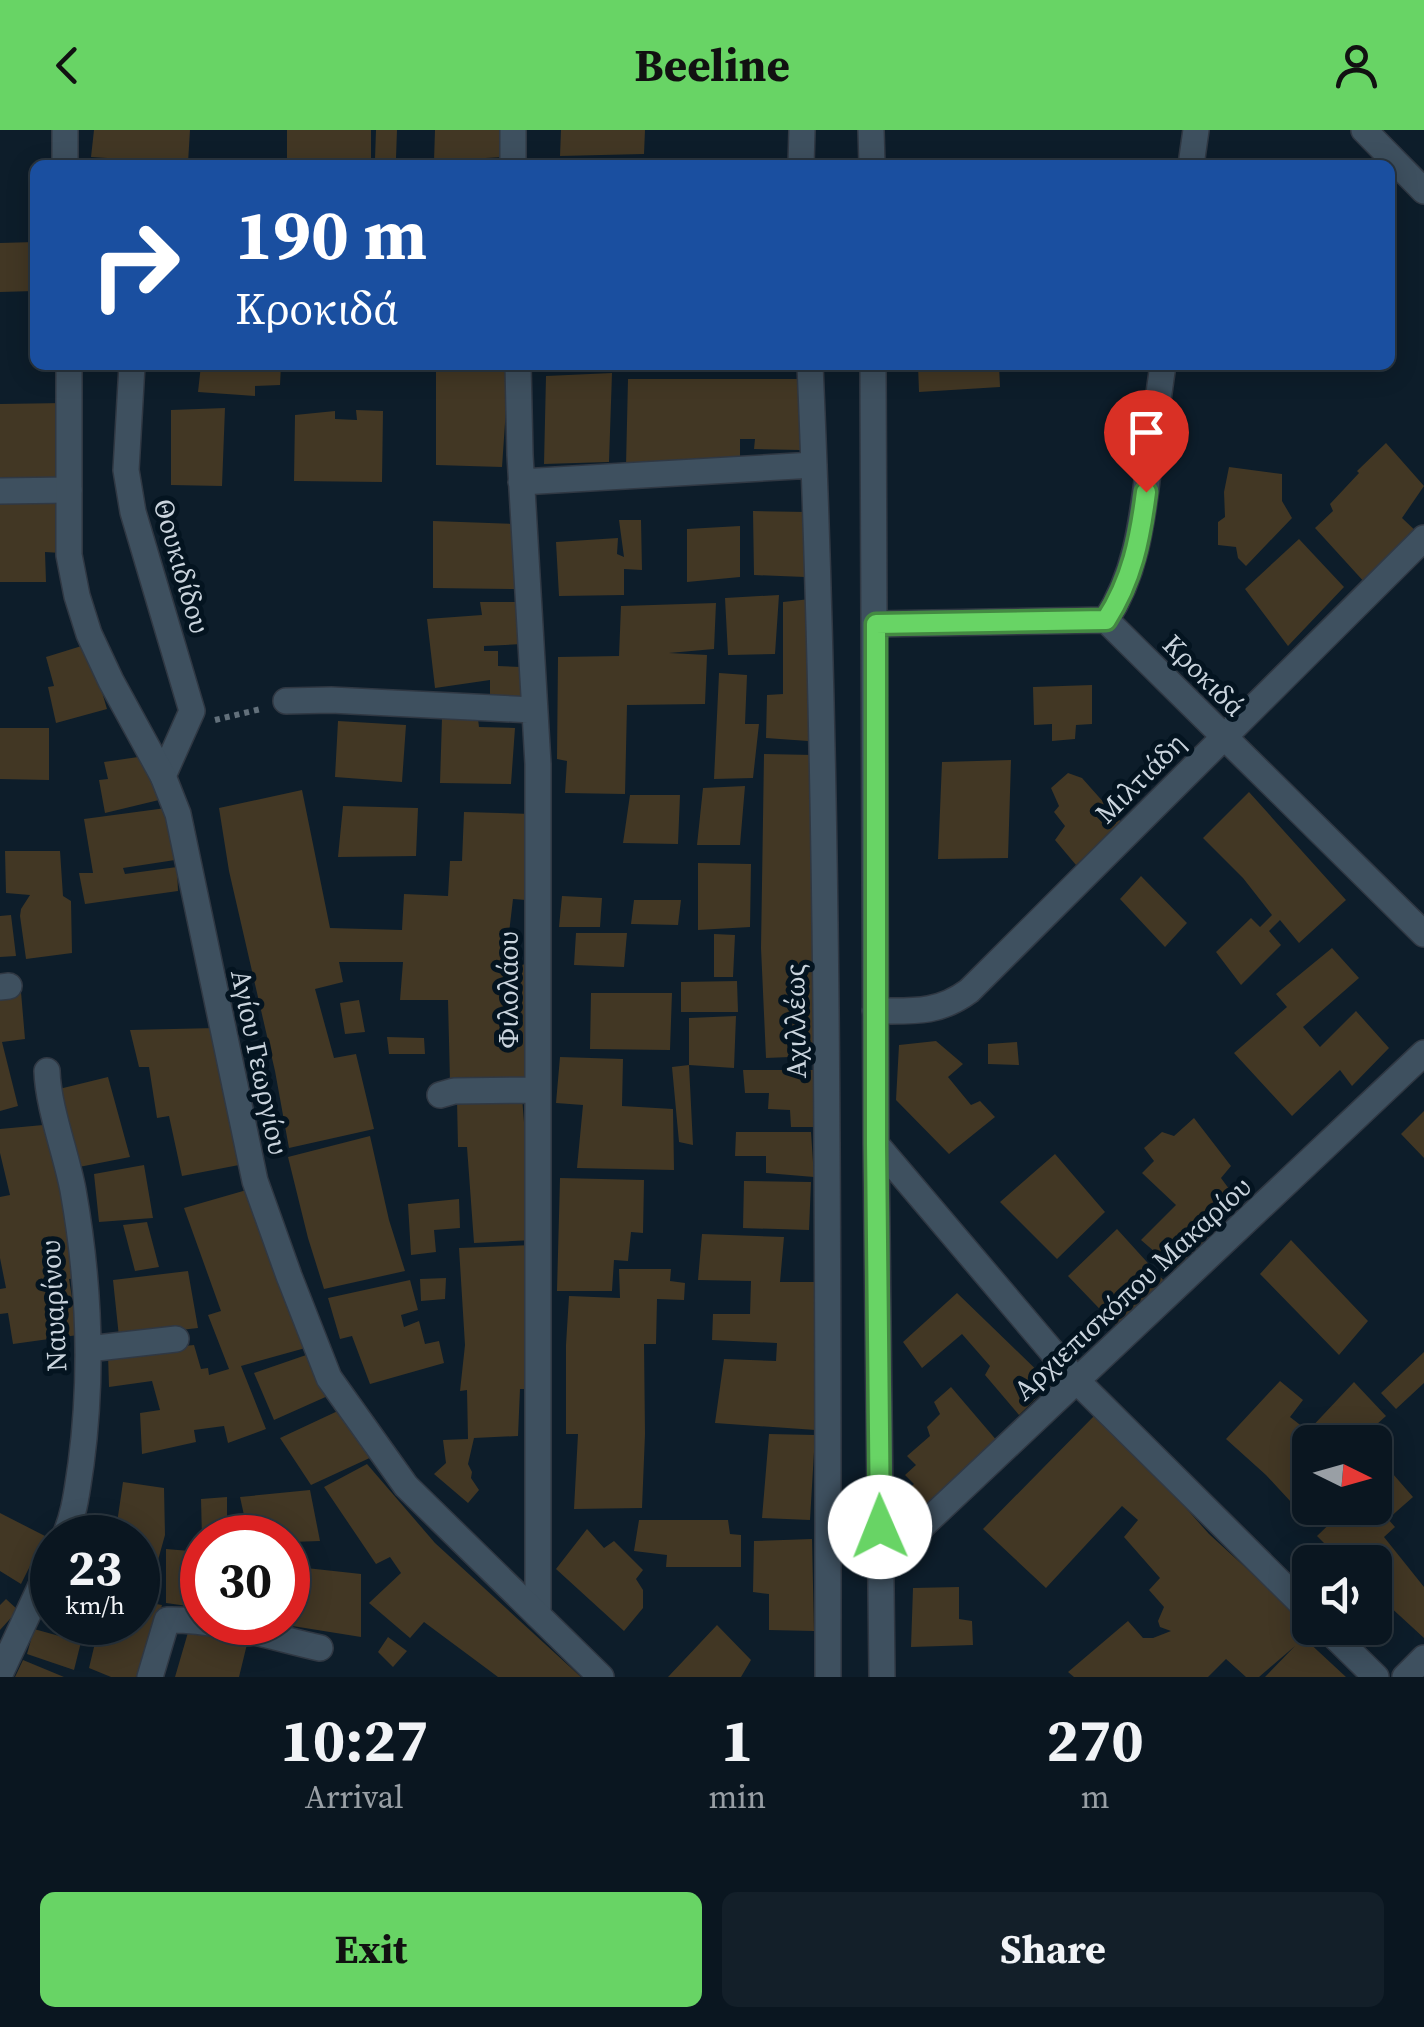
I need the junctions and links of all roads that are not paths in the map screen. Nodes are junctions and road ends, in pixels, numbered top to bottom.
1 (66, 130) edge
2 (513, 130) edge
3 (802, 130) edge
4 (871, 130) edge
5 (1196, 130) edge
6 (1364, 130) edge
7 (65, 160) edge
8 (513, 160) edge
9 (801, 160) edge
10 (872, 160) edge
11 (1192, 160) edge
12 (1394, 160) edge
13 (1395, 162) edge
14 (1424, 191) edge
15 (69, 370) edge
16 (132, 370) edge
17 (518, 370) edge
18 (810, 370) edge
19 (873, 370) edge
20 (1162, 370) edge
21 (814, 464) junction
22 (522, 482) junction
23 (70, 490) junction
24 (0, 491) edge
25 (1424, 538) edge
26 (1106, 620) junction
27 (876, 624) junction
28 (286, 701) road end
29 (534, 710) junction
30 (1223, 737) junction
31 (163, 776) junction
32 (1424, 934) edge
33 (875, 1011) junction
34 (1424, 1053) edge
35 (47, 1071) dead end
36 (538, 1090) junction
37 (440, 1095) dead end
38 (876, 1144) junction
39 (176, 1339) dead end
40 (88, 1350) junction
41 (1078, 1381) junction
42 (73, 1515) edge
43 (881, 1565) junction
44 (1292, 1594) edge
45 (30, 1609) edge
46 (538, 1615) junction
47 (1343, 1645) edge
48 (320, 1648) dead end
49 (1424, 1658) edge
50 (0, 1674) edge
51 (150, 1677) edge
52 (602, 1677) edge
53 (828, 1677) edge
54 (882, 1677) edge
55 (1376, 1677) edge
56 (1405, 1677) edge

1 - 7 street
2 - 8 street
3 - 9 street
4 - 10 street
5 - 11 street
6 - 12 street
13 - 14 street
15 - 23 street, Αγίου Γεωργίου
16 - 31 street, Θουκιδίδου
17 - 22 street, Φιλολάου
18 - 21 street, Αχιλλέως
19 - 27 street
20 - 26 street
21 - 22 street
21 - 53 street, Αχιλλέως
22 - 29 street, Φιλολάου
23 - 24 street
23 - 31 street, Αγίου Γεωργίου
25 - 30 street, Μιλτιάδη
26 - 27 street
26 - 30 street, Κροκιδά
27 - 33 street
28 - 29 street
29 - 36 street, Φιλολάου
30 - 32 street, Κροκιδά
30 - 33 street, Μιλτιάδη
31 - 46 street, Αγίου Γεωργίου
33 - 38 street
34 - 41 street, Αρχιεπισκόπου Μακαρίου
35 - 40 street, Ναυαρίνου
36 - 37 street
36 - 46 street, Φιλολάου
38 - 41 street
38 - 43 street
39 - 40 street
40 - 42 street, Ναυαρίνου
41 - 43 street, Αρχιεπισκόπου Μακαρίου
41 - 44 street
43 - 54 street
45 - 50 street
46 - 52 street, Αγίου Γεωργίου
47 - 55 street
48 - 51 street
49 - 56 street

